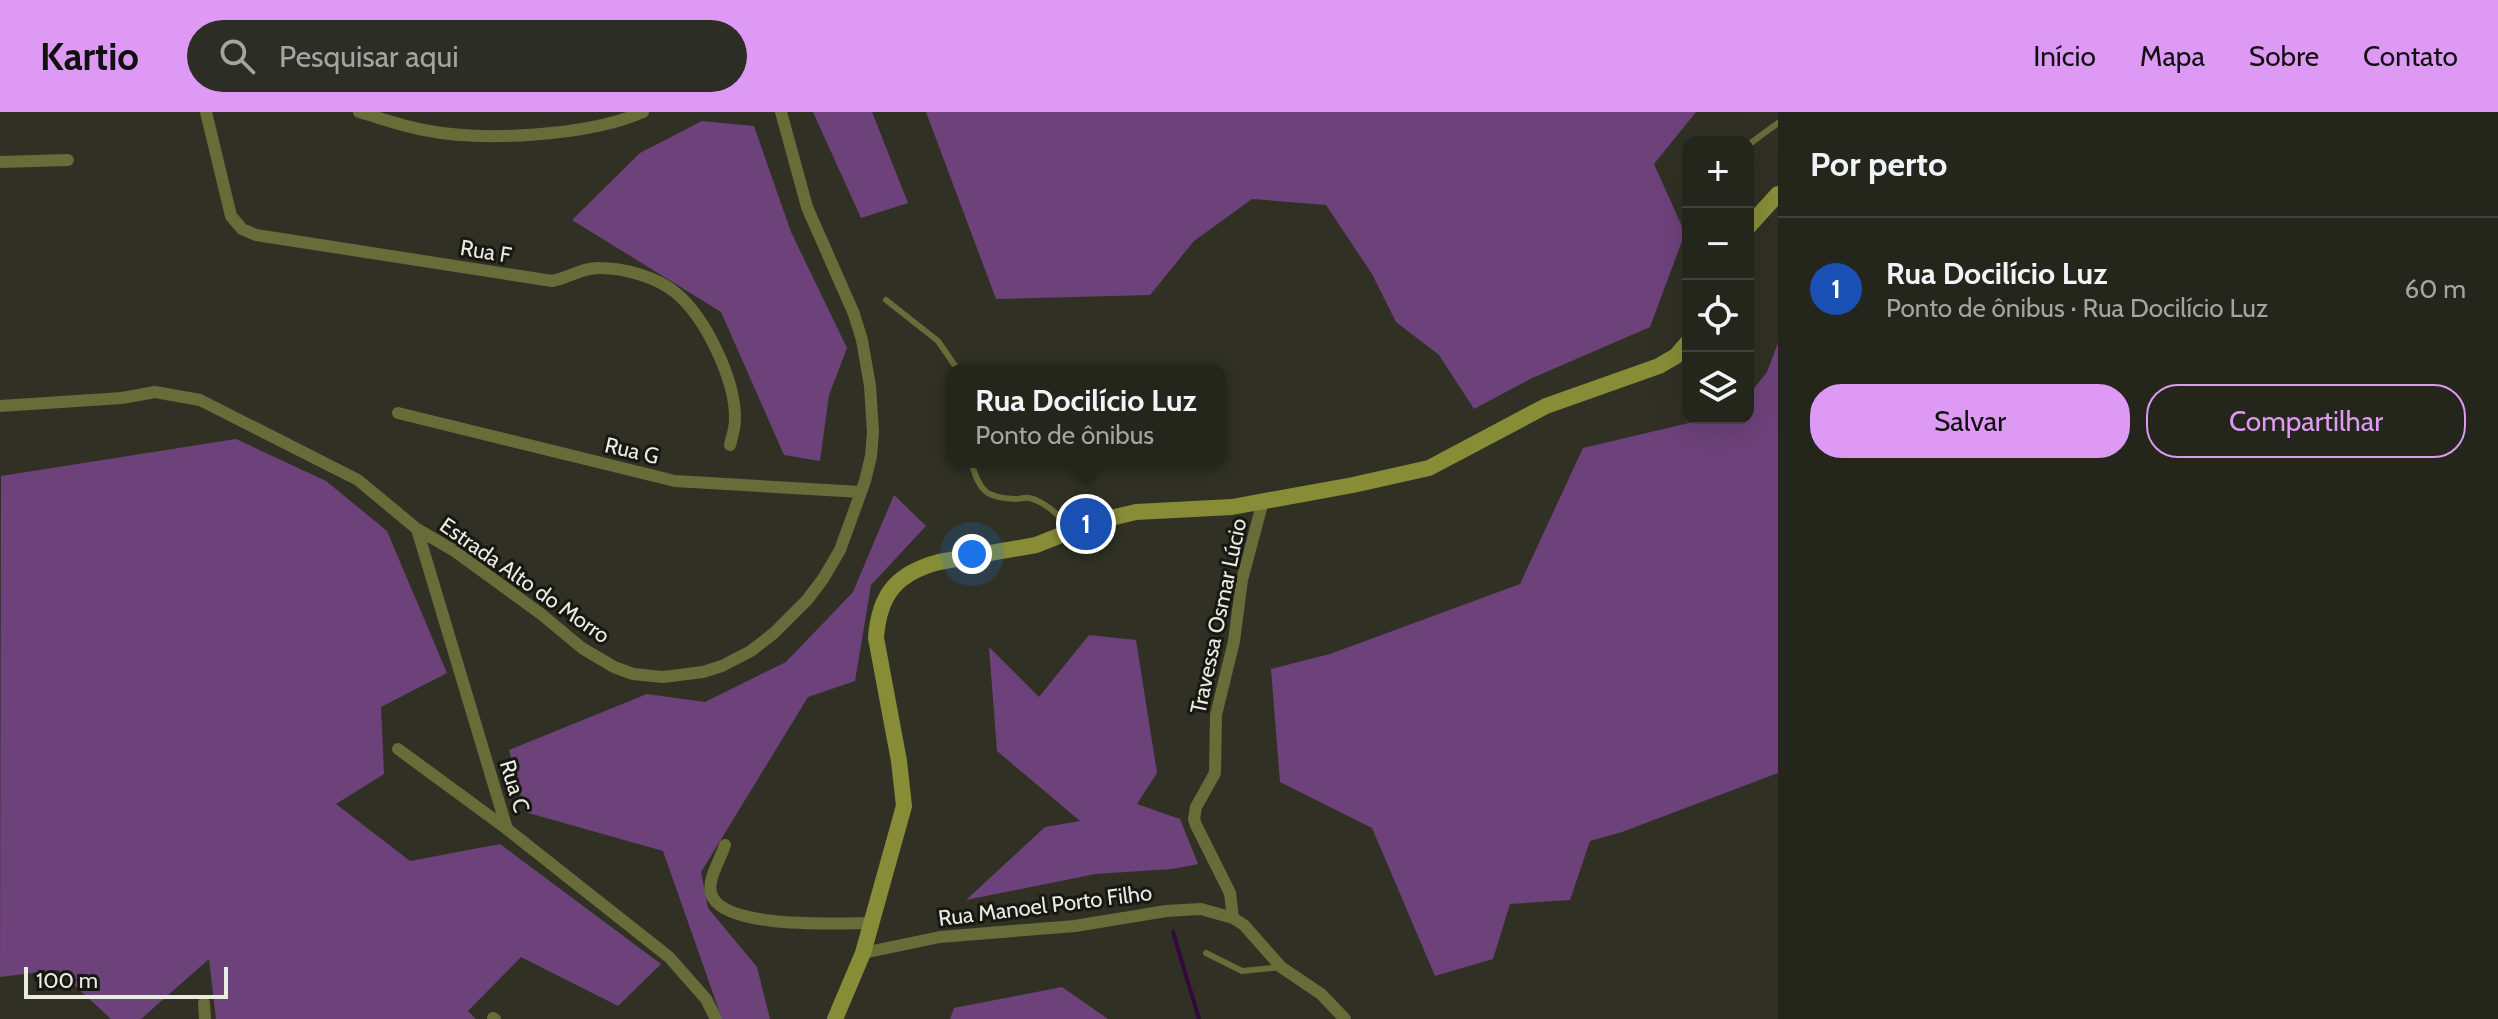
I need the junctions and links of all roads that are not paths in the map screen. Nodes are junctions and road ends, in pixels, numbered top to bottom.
1 (206, 112) edge
2 (359, 112) edge
3 (643, 112) edge
4 (781, 112) edge
5 (1778, 123) edge
6 (1754, 141) edge
7 (68, 160) dead end
8 (0, 162) edge
9 (1778, 194) edge
10 (1754, 220) edge
11 (886, 300) dead end
12 (1682, 349) edge
13 (954, 364) edge
14 (0, 406) edge
15 (398, 413) dead end
16 (730, 445) dead end
17 (973, 468) edge
18 (861, 492) junction
19 (1263, 501) junction
20 (417, 529) junction
21 (1074, 530) junction
22 (398, 749) dead end
23 (507, 829) junction
24 (725, 845) dead end
25 (1233, 918) junction
26 (872, 923) junction
27 (863, 953) junction
28 (1206, 953) dead end
29 (1281, 967) junction
30 (204, 1003) dead end
31 (205, 1019) edge
32 (716, 1019) edge
33 (835, 1019) edge
34 (1345, 1019) edge

1 - 16 street, Rua F
2 - 3 street
4 - 18 street, Estrada Alto do Morro
5 - 6 lane
7 - 8 street
9 - 10 main road
11 - 13 lane
12 - 19 main road
14 - 20 street, Estrada Alto do Morro
15 - 18 street, Rua G
17 - 21 lane
18 - 20 street, Estrada Alto do Morro
19 - 21 main road
19 - 25 street, Travessa Osmar Lúcio
20 - 23 street, Rua C
21 - 26 main road
22 - 23 street
23 - 32 street, Rua C
24 - 26 street
25 - 27 street, Rua Manoel Porto Filho
25 - 29 street
26 - 27 main road
27 - 33 main road
28 - 29 lane
29 - 34 street
30 - 31 street

